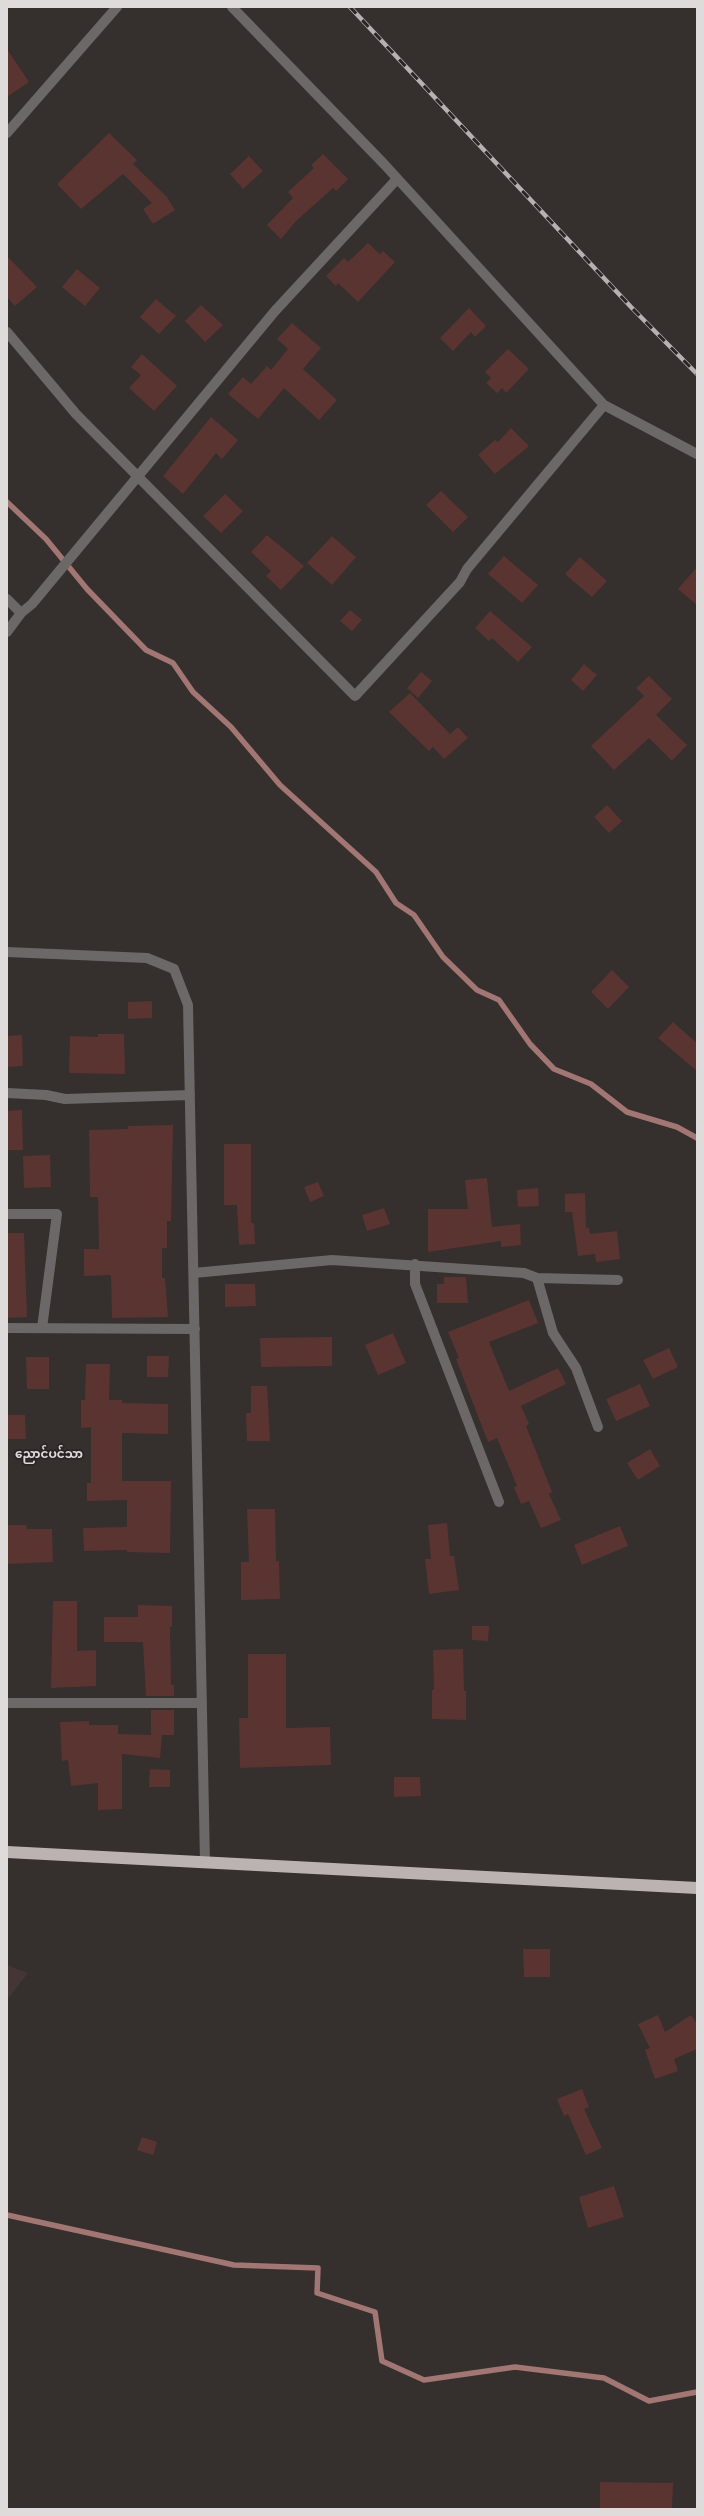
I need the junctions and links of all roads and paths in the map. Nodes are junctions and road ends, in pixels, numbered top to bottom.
1 (117, 7) edge
2 (232, 7) edge
3 (7, 134) edge
4 (397, 179) junction
5 (7, 332) edge
6 (604, 405) junction
7 (697, 454) edge
8 (136, 476) junction
9 (7, 599) edge
10 (21, 613) junction
11 (7, 632) edge
12 (7, 952) edge
13 (7, 1093) edge
14 (190, 1095) junction
15 (7, 1214) edge
16 (415, 1264) junction
17 (194, 1273) junction
18 (537, 1278) junction
19 (618, 1280) dead end
20 (7, 1328) edge
21 (42, 1328) junction
22 (195, 1329) junction
23 (598, 1427) dead end
24 (499, 1502) dead end
25 (7, 1703) edge
26 (202, 1703) junction
27 (7, 1852) edge
28 (205, 1862) junction
29 (697, 1888) edge

1 - 3 street
2 - 4 street
4 - 6 street
4 - 8 street
5 - 8 street
6 - 7 street
6 - 8 street
8 - 10 street
9 - 10 street
10 - 11 street
12 - 14 street
13 - 14 street
14 - 17 street
15 - 21 street
16 - 17 street
16 - 18 street
16 - 24 street
17 - 22 street
18 - 19 street
18 - 23 street
20 - 21 street
21 - 22 street
22 - 26 street
25 - 26 street
26 - 28 street
27 - 28 highway
28 - 29 highway

